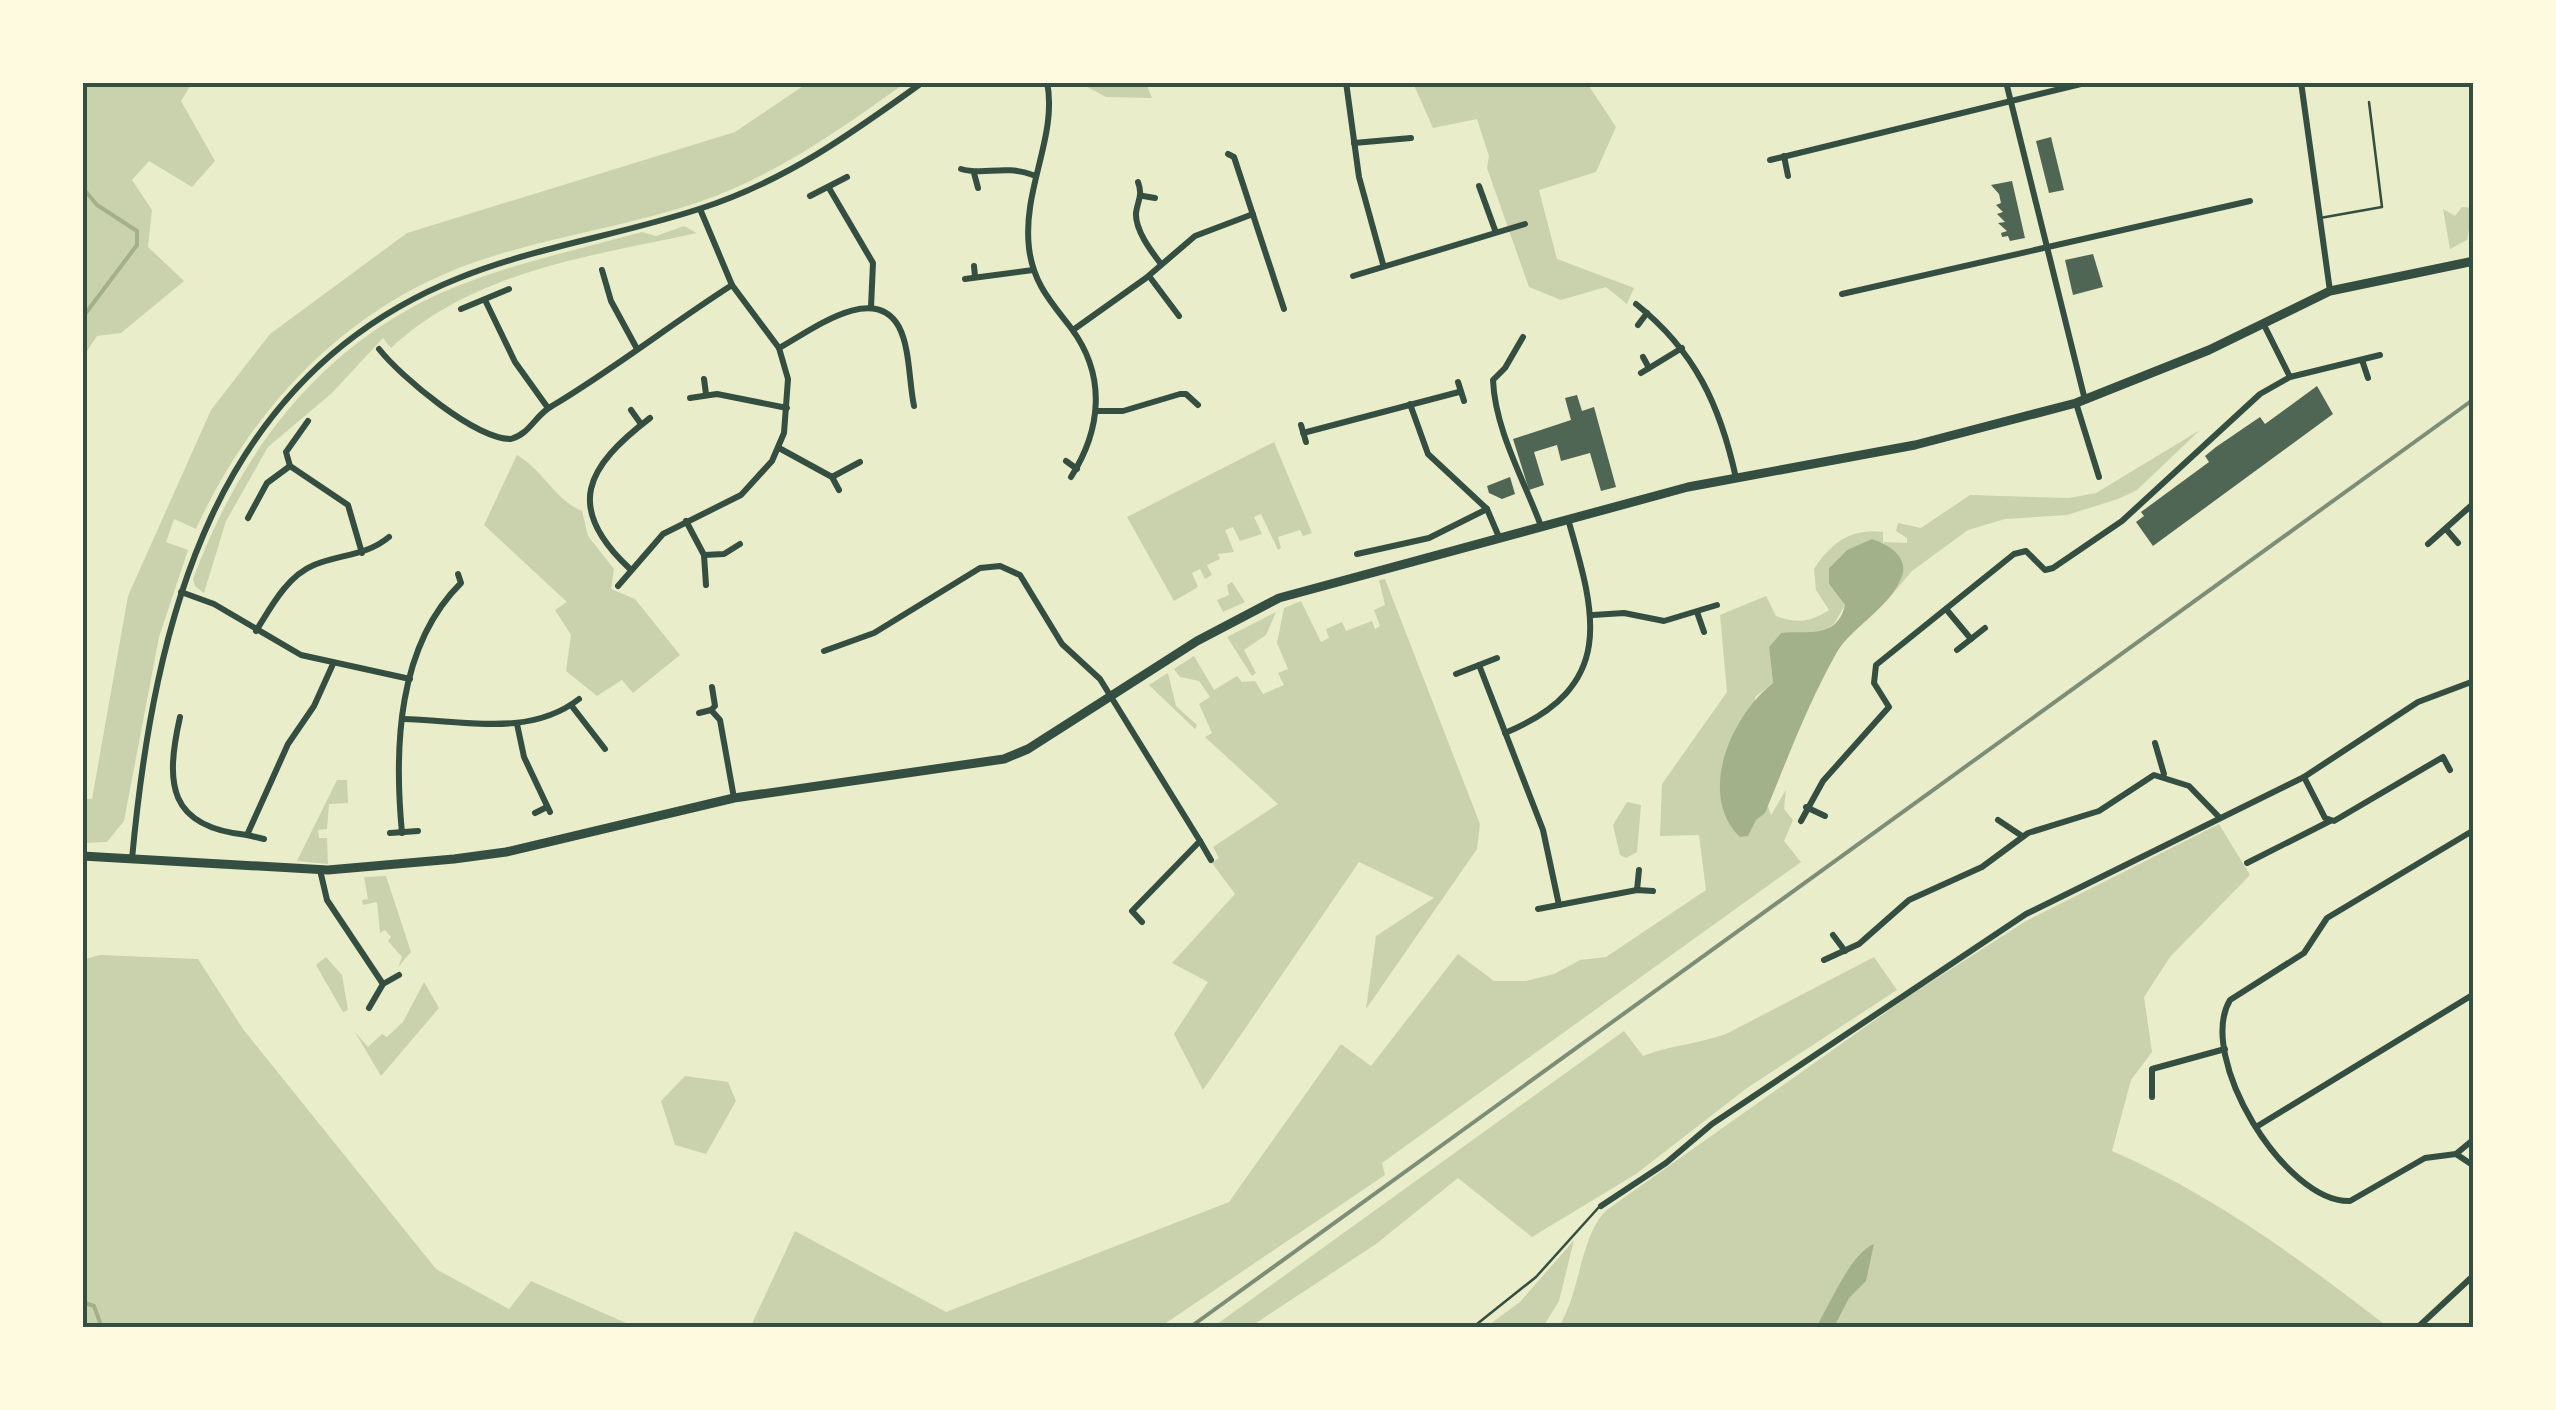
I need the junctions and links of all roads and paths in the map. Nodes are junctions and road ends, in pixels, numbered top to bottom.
1 (923, 82) edge
2 (1047, 82) edge
3 (1346, 82) edge
4 (2006, 82) edge
5 (2090, 82) edge
6 (2301, 82) edge
7 (2011, 102) junction
8 (2369, 102) dead end
9 (1410, 138) dead end
10 (1354, 143) junction
11 (1228, 154) dead end
12 (1784, 156) junction
13 (1770, 160) dead end
14 (961, 168) dead end
15 (974, 173) junction
16 (1033, 174) junction
17 (1788, 176) dead end
18 (846, 177) dead end
19 (1138, 182) dead end
20 (1479, 186) dead end
21 (829, 188) junction
22 (978, 188) dead end
23 (810, 196) dead end
24 (1143, 196) junction
25 (1156, 198) dead end
26 (2250, 201) dead end
27 (700, 209) junction
28 (1252, 214) junction
29 (2318, 218) junction
30 (1525, 224) dead end
31 (1494, 230) junction
32 (2046, 248) junction
33 (2474, 260) edge
34 (1161, 264) junction
35 (1383, 264) junction
36 (974, 266) dead end
37 (602, 270) dead end
38 (1033, 270) junction
39 (975, 276) junction
40 (1148, 276) junction
41 (1352, 276) dead end
42 (966, 279) dead end
43 (732, 285) junction
44 (509, 289) dead end
45 (2330, 291) junction
46 (1842, 294) dead end
47 (486, 302) junction
48 (1636, 304) dead end
49 (871, 307) junction
50 (1284, 308) dead end
51 (461, 309) dead end
52 (1647, 313) junction
53 (1179, 316) dead end
54 (2263, 323) junction
55 (1638, 325) dead end
56 (1073, 330) junction
57 (1522, 337) dead end
58 (636, 347) junction
59 (379, 348) dead end
60 (779, 348) junction
61 (1682, 348) junction
62 (2380, 355) dead end
63 (1643, 357) dead end
64 (2362, 360) junction
65 (1650, 368) junction
66 (1641, 373) dead end
67 (2290, 378) junction
68 (2368, 378) dead end
69 (704, 379) dead end
70 (1458, 382) dead end
71 (1459, 392) junction
72 (706, 394) junction
73 (690, 398) dead end
74 (1464, 401) dead end
75 (2080, 401) junction
76 (1410, 404) junction
77 (1198, 405) dead end
78 (914, 406) dead end
79 (548, 408) junction
80 (788, 408) junction
81 (630, 410) dead end
82 (1097, 411) junction
83 (650, 418) dead end
84 (308, 420) dead end
85 (641, 424) junction
86 (1303, 434) dead end
87 (779, 448) junction
88 (1066, 461) dead end
89 (860, 462) dead end
90 (290, 466) junction
91 (1077, 469) junction
92 (832, 477) junction
93 (1071, 478) dead end
94 (1736, 478) junction
95 (2099, 478) dead end
96 (839, 490) dead end
97 (2474, 502) edge
98 (1486, 509) junction
99 (248, 518) dead end
100 (1568, 519) junction
101 (686, 521) junction
102 (1542, 526) junction
103 (2446, 529) junction
104 (389, 537) dead end
105 (1499, 537) junction
106 (740, 544) dead end
107 (2428, 544) dead end
108 (2458, 544) dead end
109 (362, 553) junction
110 (1357, 554) dead end
111 (704, 555) junction
112 (629, 568) junction
113 (458, 574) dead end
114 (706, 585) dead end
115 (618, 586) dead end
116 (181, 592) junction
117 (2474, 604) edge
118 (1718, 606) dead end
119 (1946, 609) junction
120 (1697, 612) junction
121 (1593, 615) junction
122 (2474, 622) edge
123 (1985, 628) dead end
124 (256, 631) junction
125 (1704, 632) dead end
126 (1970, 639) junction
127 (1957, 650) dead end
128 (824, 651) dead end
129 (1498, 658) dead end
130 (333, 664) junction
131 (1479, 665) junction
132 (1456, 674) dead end
133 (410, 679) junction
134 (2474, 681) edge
135 (712, 687) dead end
136 (579, 699) dead end
137 (1112, 699) junction
138 (571, 705) junction
139 (711, 710) junction
140 (699, 713) dead end
141 (180, 717) dead end
142 (402, 720) junction
143 (517, 724) junction
144 (1506, 733) junction
145 (2156, 743) dead end
146 (605, 749) dead end
147 (2450, 770) dead end
148 (2164, 774) junction
149 (2304, 777) junction
150 (734, 798) junction
151 (1806, 807) junction
152 (535, 813) dead end
153 (1825, 816) dead end
154 (2219, 817) junction
155 (1998, 820) dead end
156 (1801, 821) dead end
157 (2330, 821) junction
158 (2474, 830) edge
159 (418, 831) dead end
160 (402, 832) junction
161 (390, 833) dead end
162 (246, 835) junction
163 (2022, 836) junction
164 (264, 839) dead end
165 (1200, 841) junction
166 (82, 856) edge
167 (132, 859) junction
168 (1212, 860) dead end
169 (2247, 863) dead end
170 (320, 870) junction
171 (1638, 870) dead end
172 (1637, 890) junction
173 (1653, 891) dead end
174 (1122, 901) dead end
175 (1559, 905) junction
176 (1538, 909) dead end
177 (1132, 911) junction
178 (1142, 922) dead end
179 (1833, 935) dead end
180 (1845, 951) junction
181 (1824, 960) dead end
182 (400, 975) dead end
183 (383, 984) junction
184 (2474, 994) edge
185 (369, 1008) dead end
186 (2226, 1050) junction
187 (2152, 1096) dead end
188 (2256, 1127) junction
189 (2474, 1139) edge
190 (2456, 1154) junction
191 (2474, 1166) edge
192 (1600, 1206) joint
193 (2474, 1275) edge
194 (1472, 1328) edge
195 (2417, 1328) edge

1 - 27 street
2 - 16 street
3 - 10 street
4 - 7 street
5 - 7 street
6 - 29 street
7 - 12 street
7 - 32 street
8 - 29 lane
9 - 10 street
10 - 35 street
11 - 28 street
12 - 13 street
12 - 17 street
14 - 15 street
15 - 16 street
15 - 22 street
16 - 38 street
18 - 21 street
19 - 24 street
20 - 31 street
21 - 23 street
21 - 49 street
24 - 25 street
24 - 34 street
26 - 32 street
27 - 43 street
27 - 116 street
28 - 34 street
28 - 50 street
29 - 45 street
30 - 31 street
31 - 35 street
32 - 46 street
32 - 75 street
33 - 45 main road
34 - 40 street
35 - 41 street
36 - 39 street
37 - 58 street
38 - 39 street
38 - 56 street
39 - 42 street
40 - 53 street
40 - 56 street
43 - 58 street
43 - 60 street
44 - 47 street
45 - 54 main road
47 - 51 street
47 - 79 street
48 - 52 street
49 - 60 street
49 - 78 street
52 - 55 street
52 - 61 street
54 - 67 street
54 - 75 main road
56 - 82 street
57 - 102 street
58 - 79 street
59 - 79 street
60 - 80 street
61 - 65 street
61 - 94 street
62 - 64 street
63 - 65 street
64 - 67 street
64 - 68 street
65 - 66 street
67 - 119 street
69 - 72 street
70 - 71 street
71 - 74 street
71 - 76 street
72 - 73 street
72 - 80 street
75 - 94 main road
75 - 95 street
76 - 86 street
76 - 98 street
77 - 82 street
80 - 87 street
81 - 85 street
82 - 91 street
83 - 85 street
84 - 90 street
85 - 112 street
87 - 92 street
87 - 101 street
88 - 91 street
89 - 92 street
90 - 99 street
90 - 109 street
91 - 93 street
92 - 96 street
94 - 100 main road
97 - 103 street
98 - 105 street
98 - 110 street
100 - 102 main road
100 - 121 street
101 - 111 street
101 - 112 street
102 - 105 main road
103 - 107 street
103 - 108 street
104 - 109 street
105 - 137 main road
106 - 111 street
109 - 124 street
111 - 114 street
112 - 115 street
113 - 133 street
116 - 124 street
116 - 167 street
117 - 122 street
118 - 120 street
119 - 126 street
119 - 151 street
120 - 121 street
120 - 125 street
121 - 144 street
123 - 126 street
124 - 130 street
126 - 127 street
128 - 137 street
129 - 131 street
130 - 133 street
130 - 162 street
131 - 132 street
131 - 144 street
133 - 142 street
134 - 149 street
135 - 139 street
136 - 138 street
137 - 150 main road
137 - 165 street
138 - 143 street
138 - 146 street
139 - 140 street
139 - 150 street
141 - 162 street
142 - 143 street
142 - 160 street
143 - 152 street
144 - 175 street
145 - 148 street
147 - 157 street
148 - 154 street
148 - 163 street
149 - 154 street
149 - 157 street
150 - 170 main road
151 - 153 street
151 - 156 street
154 - 192 street
155 - 163 street
157 - 169 street
158 - 186 street
159 - 160 street
160 - 161 street
162 - 164 street
163 - 180 street
165 - 168 street
165 - 177 street
166 - 167 main road
167 - 170 main road
170 - 183 street
171 - 172 street
172 - 173 street
172 - 175 street
174 - 177 street
175 - 176 street
177 - 178 street
179 - 180 street
180 - 181 street
182 - 183 street
183 - 185 street
184 - 188 street
186 - 187 street
186 - 188 street
188 - 190 street
189 - 190 street
190 - 191 street
192 - 194 lane
193 - 195 street

